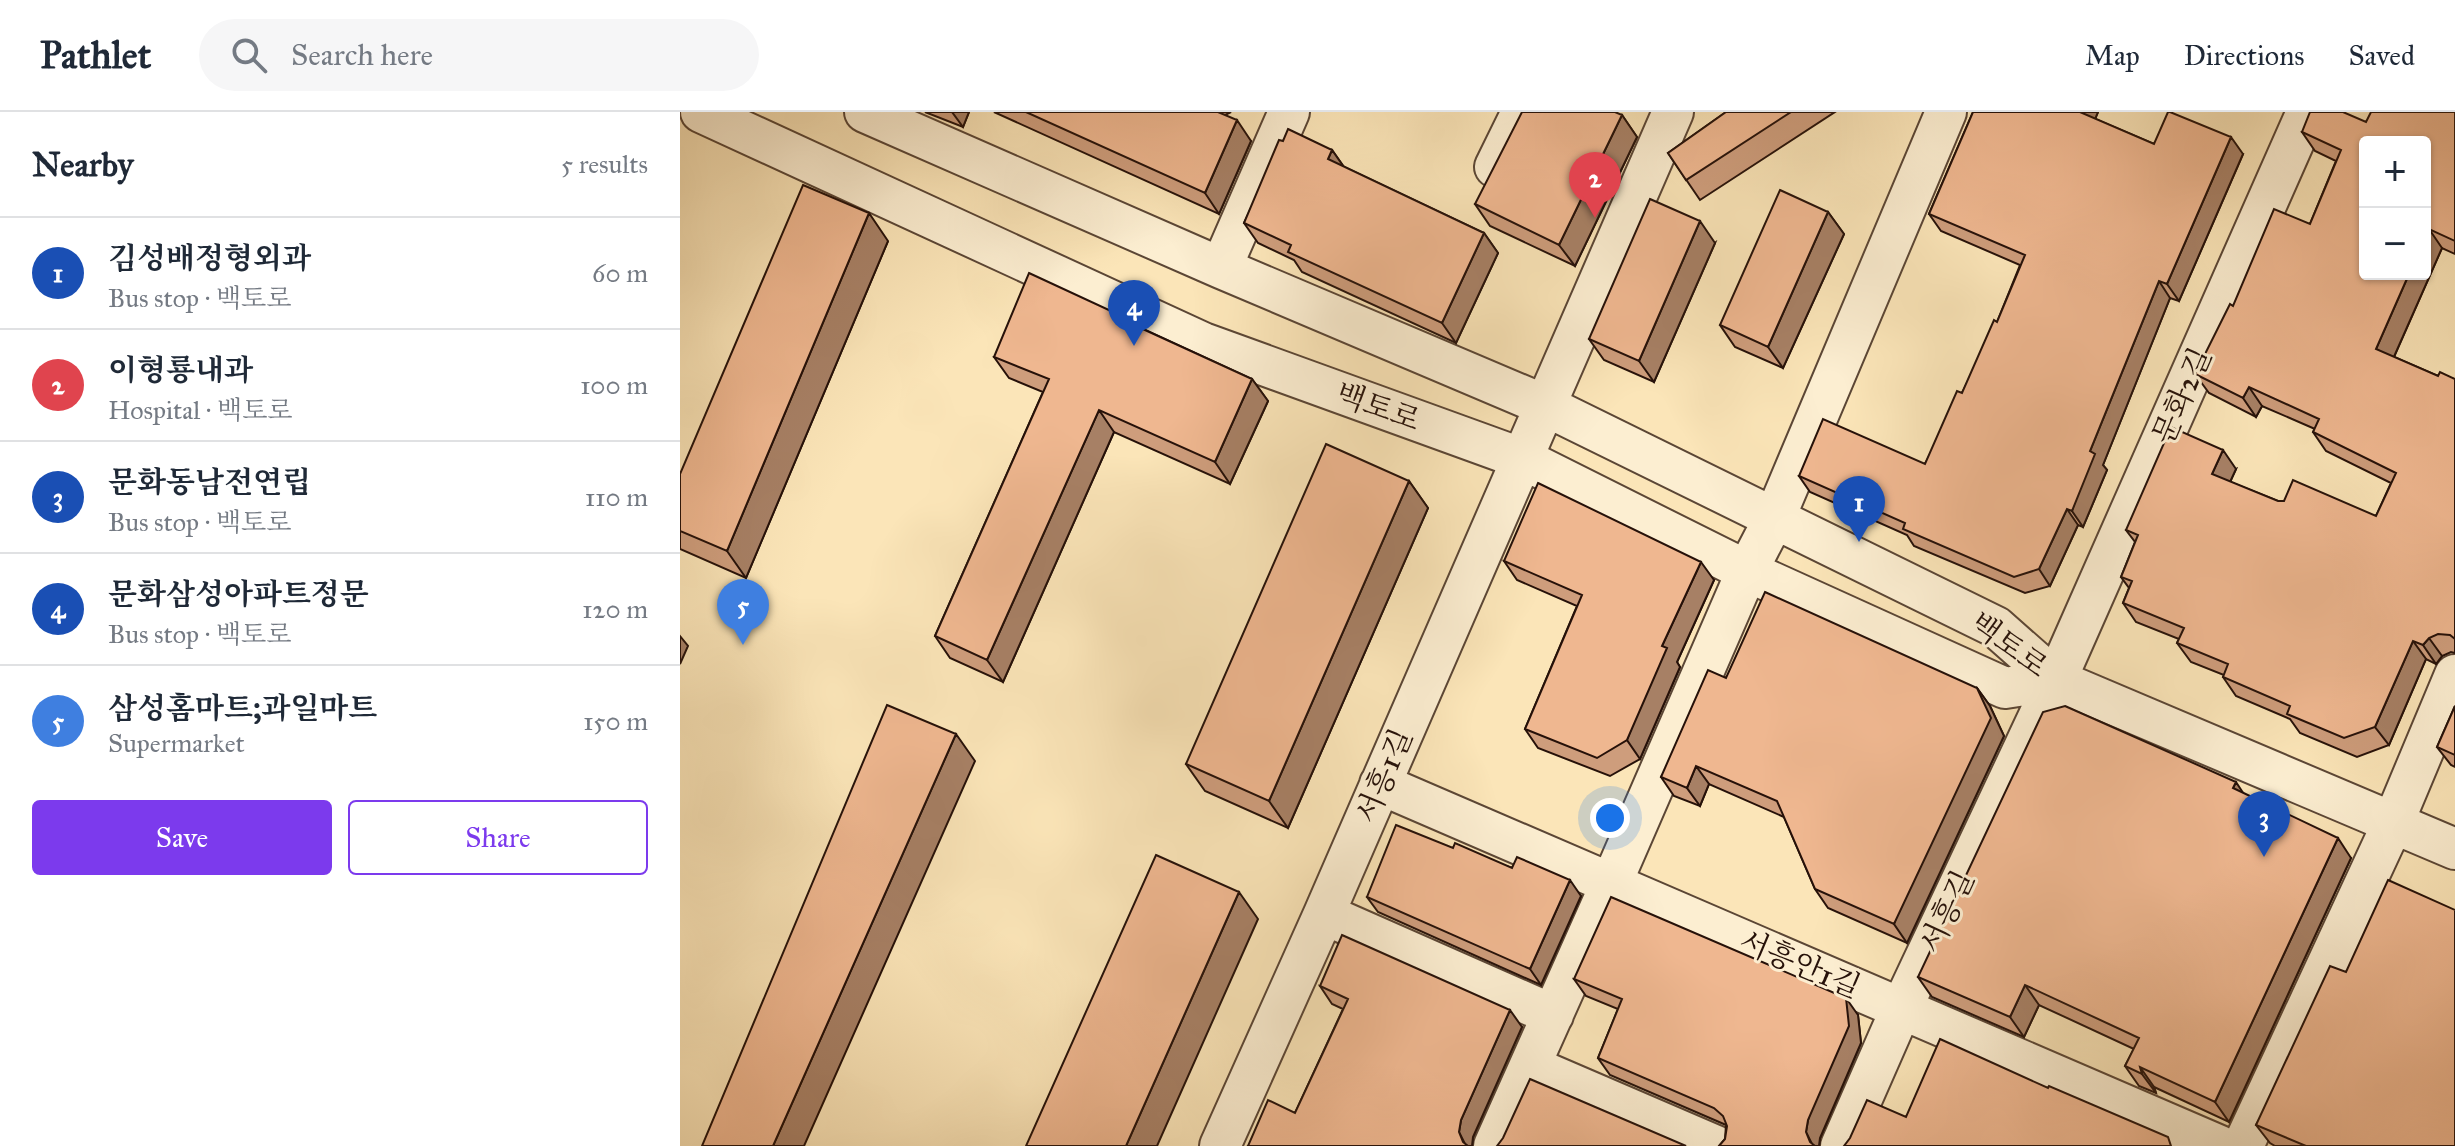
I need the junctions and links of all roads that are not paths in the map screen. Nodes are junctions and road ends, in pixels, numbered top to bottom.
1 (701, 112) edge
2 (1289, 112) edge
3 (1522, 112) edge
4 (1673, 112) edge
5 (1946, 112) edge
6 (2307, 112) edge
7 (880, 115) edge
8 (1495, 167) edge
9 (1221, 268) junction
10 (1544, 405) junction
11 (1523, 459) junction
12 (1775, 517) junction
13 (1747, 571) junction
14 (2455, 675) edge
15 (2056, 680) junction
16 (1380, 784) junction
17 (2393, 823) junction
18 (2455, 849) edge
19 (1611, 884) junction
20 (1324, 914) junction
21 (1902, 1007) junction
22 (1553, 1015) junction
23 (1530, 1066) junction
24 (1220, 1146) edge
25 (1494, 1146) edge
26 (1716, 1146) edge
27 (1841, 1146) edge
28 (2220, 1146) edge
29 (2243, 1146) edge

1 - 11 street, 백토로
2 - 9 street
3 - 8 street
4 - 10 street, 서흥1길
5 - 12 street
6 - 15 street, 문화2길
7 - 9 street, 백토로
9 - 10 street, 백토로
10 - 11 street, 서흥1길
10 - 12 street, 백토로
11 - 13 street, 백토로
11 - 16 street, 서흥1길
12 - 13 street
12 - 15 street, 백토로
13 - 15 street, 백토로
13 - 19 street
14 - 17 street
15 - 17 street, 백토로
15 - 21 street, 서흥길
16 - 19 street, 서흥안1길
16 - 20 street, 서흥1길
17 - 18 street, 백토로
17 - 29 street
19 - 21 street, 서흥안1길
19 - 22 street
20 - 22 street
20 - 24 street, 서흥1길
21 - 27 street, 서흥길
21 - 28 street, 서흥안1길
22 - 23 street
23 - 25 street
23 - 26 street

